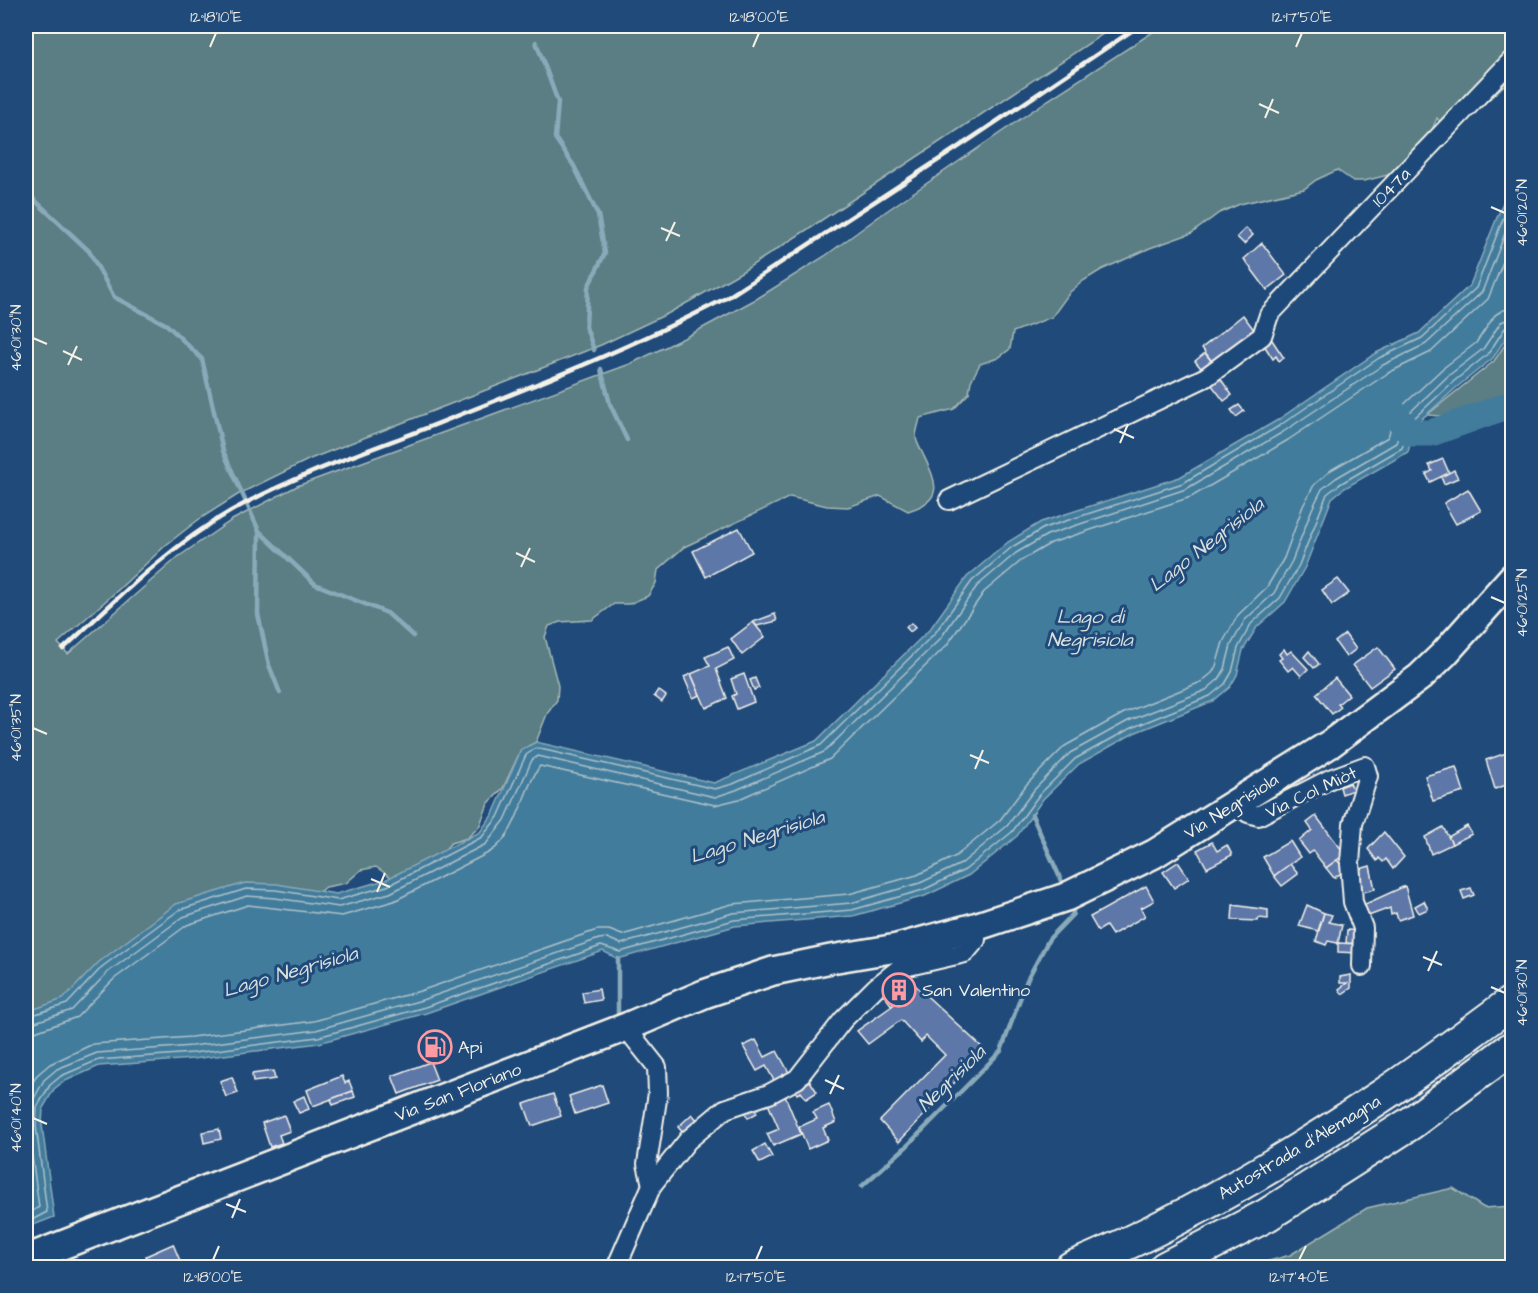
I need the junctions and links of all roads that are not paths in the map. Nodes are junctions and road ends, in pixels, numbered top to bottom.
1 (1512, 60) edge
2 (948, 500) dead end
3 (1512, 578) edge
4 (1238, 802) junction
5 (975, 927) junction
6 (897, 948) joint
7 (1362, 966) dead end
8 (1512, 1002) edge
9 (629, 1026) junction
10 (1512, 1048) edge
11 (652, 1185) junction
12 (26, 1260) edge
13 (616, 1268) edge
14 (1071, 1268) edge
15 (1165, 1268) edge

1 - 2 street, 1047a
3 - 4 main road, Via Negrisiola
4 - 5 main road, Via Negrisiola
4 - 7 street, Via Col Miòt
5 - 6 main road, Via Negrisiola
5 - 11 street
6 - 9 main road, Via San Floriano
8 - 14 highway, Autostrada d'Alemagna
9 - 11 street
9 - 12 main road, Via San Floriano
10 - 15 highway, Autostrada d'Alemagna
11 - 13 street

